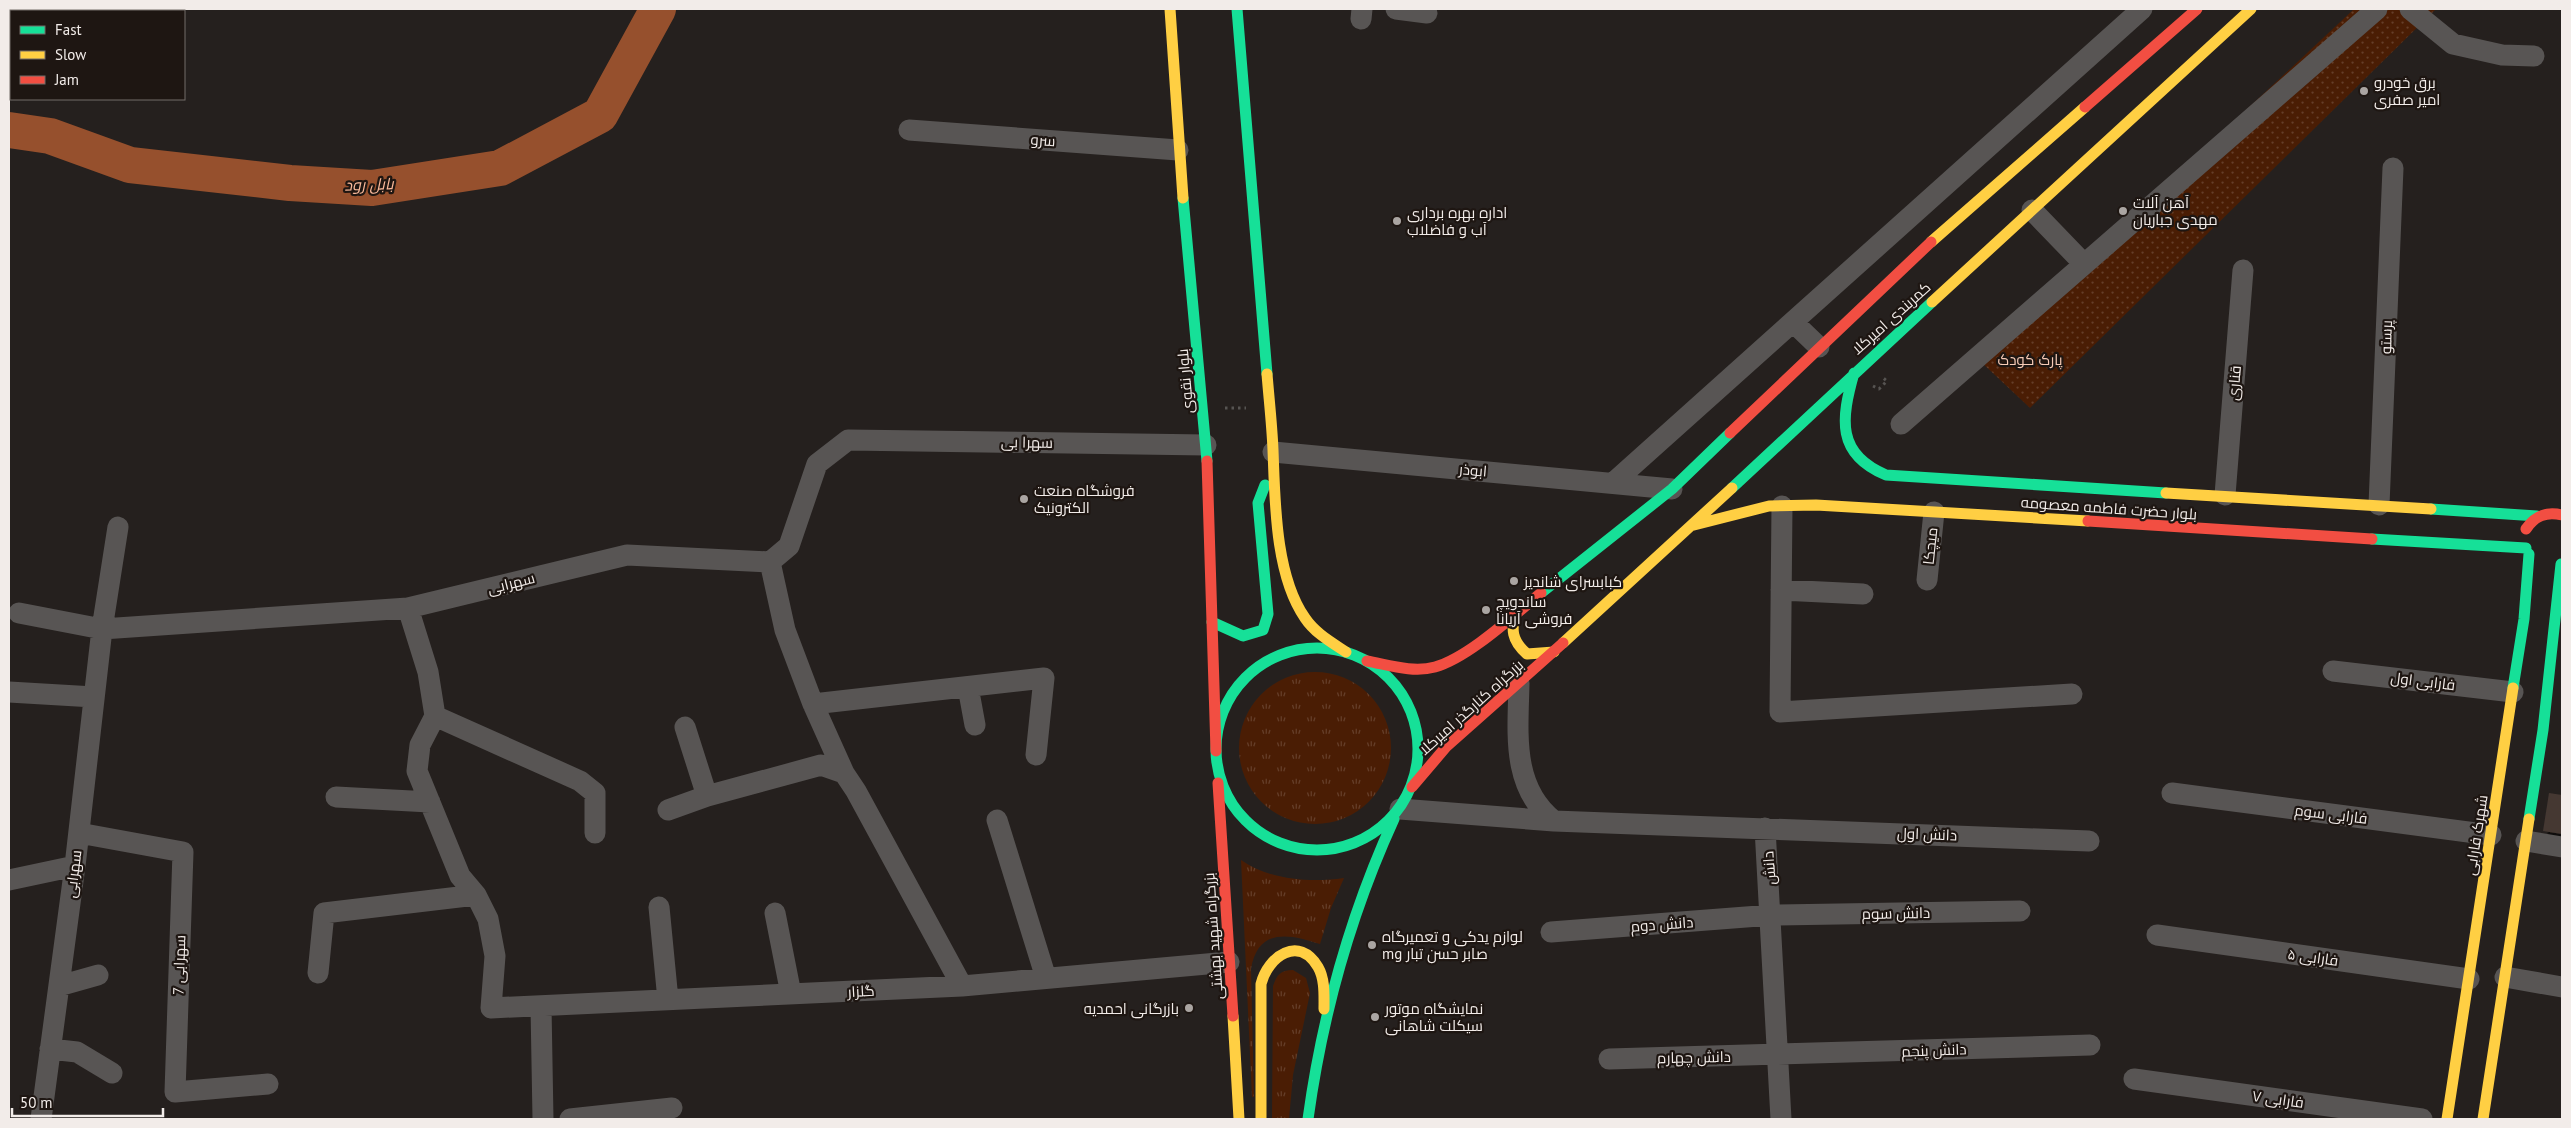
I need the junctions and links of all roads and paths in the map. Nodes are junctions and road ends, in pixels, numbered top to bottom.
1 (1170, 9) edge
2 (1237, 9) edge
3 (1396, 9) edge
4 (2142, 9) edge
5 (2196, 9) edge
6 (2251, 9) edge
7 (2377, 9) edge
8 (2410, 9) edge
9 (1427, 13) dead end
10 (2534, 56) dead end
11 (909, 130) dead end
12 (1178, 150) junction
13 (2393, 168) dead end
14 (2032, 210) junction
15 (1892, 235) junction
16 (1914, 257) junction
17 (2084, 264) junction
18 (2243, 270) dead end
19 (1794, 323) junction
20 (1819, 347) junction
21 (1854, 373) junction
22 (1887, 381) dead end
23 (1878, 389) dead end
24 (1269, 407) junction
25 (1202, 409) junction
26 (1901, 424) dead end
27 (1206, 445) junction
28 (1272, 461) junction
29 (1613, 483) junction
30 (1672, 489) junction
31 (2224, 500) junction
32 (2379, 505) junction
33 (1782, 506) junction
34 (1934, 512) junction
35 (2562, 515) edge
36 (2537, 516) junction
37 (1694, 525) junction
38 (118, 527) dead end
39 (2527, 551) junction
40 (770, 562) junction
41 (2562, 563) edge
42 (1926, 580) dead end
43 (1781, 590) junction
44 (1862, 594) dead end
45 (408, 608) junction
46 (1516, 611) junction
47 (19, 613) dead end
48 (1212, 622) junction
49 (102, 629) junction
50 (2530, 638) junction
51 (2554, 640) junction
52 (1346, 652) junction
53 (1554, 652) junction
54 (1367, 661) junction
55 (2333, 671) dead end
56 (1519, 683) junction
57 (968, 687) junction
58 (9, 692) edge
59 (2513, 692) junction
60 (2072, 694) dead end
61 (94, 697) junction
62 (813, 704) junction
63 (435, 716) junction
64 (975, 725) dead end
65 (685, 727) dead end
66 (1216, 751) junction
67 (1036, 755) dead end
68 (844, 773) junction
69 (1412, 787) junction
70 (2172, 793) dead end
71 (707, 796) junction
72 (336, 797) dead end
73 (430, 802) junction
74 (1400, 809) junction
75 (668, 810) dead end
76 (997, 820) dead end
77 (1554, 822) junction
78 (1766, 828) junction
79 (78, 833) junction
80 (595, 833) dead end
81 (2491, 835) junction
82 (2089, 841) dead end
83 (2526, 841) junction
84 (2562, 847) edge
85 (75, 866) junction
86 (9, 880) edge
87 (476, 895) junction
88 (659, 907) dead end
89 (2020, 912) dead end
90 (775, 913) dead end
91 (1772, 915) junction
92 (1552, 932) dead end
93 (2156, 935) dead end
94 (1229, 962) junction
95 (318, 973) dead end
96 (98, 975) dead end
97 (1046, 978) junction
98 (2505, 978) junction
99 (2469, 979) junction
100 (58, 986) junction
101 (962, 986) junction
102 (2562, 986) edge
103 (790, 994) junction
104 (668, 1000) junction
105 (541, 1006) junction
106 (1321, 1041) junction
107 (2090, 1045) dead end
108 (50, 1049) junction
109 (1779, 1055) junction
110 (1609, 1059) dead end
111 (112, 1073) dead end
112 (2134, 1079) dead end
113 (268, 1084) dead end
114 (672, 1108) dead end
115 (41, 1119) edge
116 (543, 1119) edge
117 (570, 1119) edge
118 (1239, 1119) edge
119 (1262, 1119) edge
120 (1308, 1119) edge
121 (1782, 1119) edge
122 (2422, 1119) edge
123 (2447, 1119) edge
124 (2483, 1119) edge

1 - 12 main road, بلوار نقوی
2 - 24 main road
3 - 9 street
4 - 15 street
5 - 16 main road, کمربندی امیرکلا
6 - 14 main road, کمربندی امیرکلا
7 - 17 street
8 - 10 street
11 - 12 street, سرو
12 - 25 main road, بلوار نقوی
13 - 32 street, پرستو
14 - 17 street
14 - 21 main road, کمربندی امیرکلا
15 - 16 street
15 - 19 street
16 - 20 main road, کمربندی امیرکلا
17 - 26 street
18 - 31 street, قناری
19 - 20 street
19 - 29 street
20 - 30 main road, کمربندی امیرکلا
21 - 31 main road, بلوار حضرت فاطمه معصومه
21 - 37 main road, کمربندی امیرکلا
22 - 23 path
24 - 25 path
24 - 28 main road
25 - 27 main road, بلوار نقوی
27 - 40 street, سهرا بی
27 - 48 main road, بلوار نقوی
28 - 29 street, ابوذر
28 - 48 main road
28 - 52 main road
29 - 30 street, ابوذر
30 - 46 main road, کمربندی امیرکلا
31 - 32 main road, بلوار حضرت فاطمه معصومه
32 - 36 main road, بلوار حضرت فاطمه معصومه
33 - 34 main road, بلوار حضرت فاطمه معصومه
33 - 37 main road, بلوار حضرت فاطمه معصومه
33 - 43 street
34 - 39 main road, بلوار حضرت فاطمه معصومه
34 - 42 street, میچکا
35 - 36 main road, بلوار حضرت فاطمه معصومه
36 - 39 main road, شهرک فارابی
37 - 53 main road, کمربندی امیرکلا
38 - 49 street, سهرابی
39 - 41 main road
39 - 50 main road, شهرک فارابی
40 - 45 street, سهرابی
40 - 62 street
41 - 51 main road
43 - 44 street
43 - 60 street
45 - 49 street, سهرابی
45 - 63 street
46 - 53 main road
46 - 54 main road
47 - 49 street
48 - 66 main road, بلوار نقوی
49 - 61 street, سهرابی
50 - 51 main road
50 - 59 main road, شهرک فارابی
51 - 83 main road
52 - 54 main road
52 - 66 main road
53 - 56 main road, بزرگراه کنارگذر امیرکلا
54 - 69 main road
55 - 59 street, فارابی اول
56 - 69 main road, بزرگراه کنارگذر امیرکلا
56 - 77 street
57 - 62 street
57 - 64 street
57 - 67 street
58 - 61 street
59 - 81 main road, شهرک فارابی
61 - 79 street, سهرابی
62 - 68 street
63 - 73 street
63 - 80 street
65 - 71 street
66 - 74 main road
66 - 94 main road, بزرگراه شهید بهشتی
68 - 71 street
68 - 101 street
69 - 74 main road
70 - 81 street, فارابی سوم
71 - 75 street
72 - 73 street
73 - 87 street
74 - 77 street
74 - 106 main road
76 - 97 street
77 - 78 street
78 - 82 street, دانش اول
78 - 91 street, دانش
79 - 85 street, سهرابی
79 - 113 street, سهرابی 7
81 - 99 main road, شهرک فارابی
83 - 84 street
83 - 98 main road
85 - 86 street
85 - 100 street, سهرابی
87 - 95 street
87 - 105 street, گلزار
88 - 104 street
89 - 91 street, دانش سوم
90 - 103 street
91 - 92 street, دانش دوم
91 - 109 street, دانش
93 - 99 street, فارابی ۵
94 - 97 street, گلزار
94 - 118 main road, بزرگراه شهید بهشتی
96 - 100 street
97 - 101 street, گلزار
98 - 102 street
98 - 124 main road
99 - 123 main road, شهرک فارابی
100 - 108 street, سهرابی
101 - 103 street, گلزار
103 - 104 street, گلزار
104 - 105 street, گلزار
105 - 116 street
106 - 119 main road
106 - 120 main road
107 - 109 street, دانش پنجم
108 - 111 street
108 - 115 street, سهرابی
109 - 110 street, دانش چهارم
109 - 121 street, دانش
112 - 122 street, فارابی ۷
114 - 117 street

